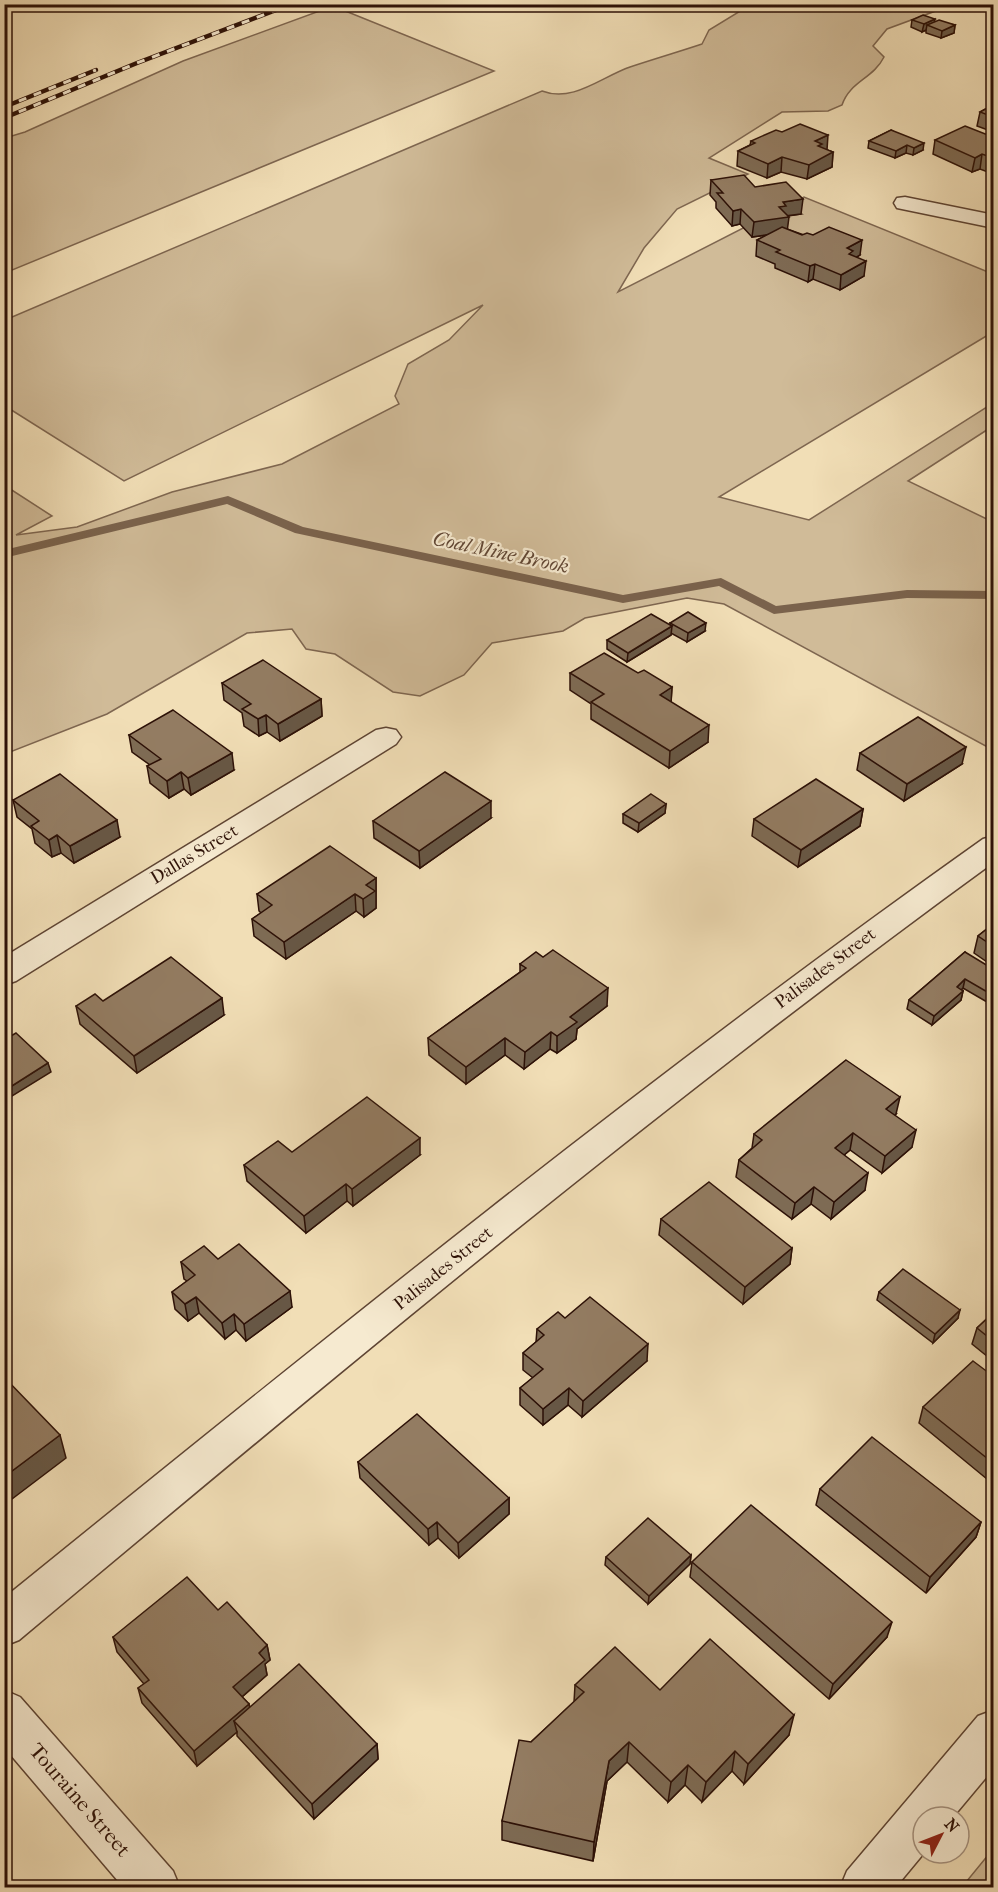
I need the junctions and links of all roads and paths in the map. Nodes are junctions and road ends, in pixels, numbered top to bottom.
1 (46, 4) edge
2 (4, 11) edge
3 (905, 203) dead end
4 (993, 222) edge
5 (386, 737) dead end
6 (993, 846) edge
7 (4, 973) edge
8 (4, 1626) edge
9 (4, 1712) edge
10 (993, 1732) edge
11 (156, 1887) edge
12 (864, 1887) edge

1 - 2 path
3 - 4 street
5 - 7 street, Dallas Street
6 - 8 street, Palisades Street
9 - 11 street, Touraine Street
10 - 12 street

